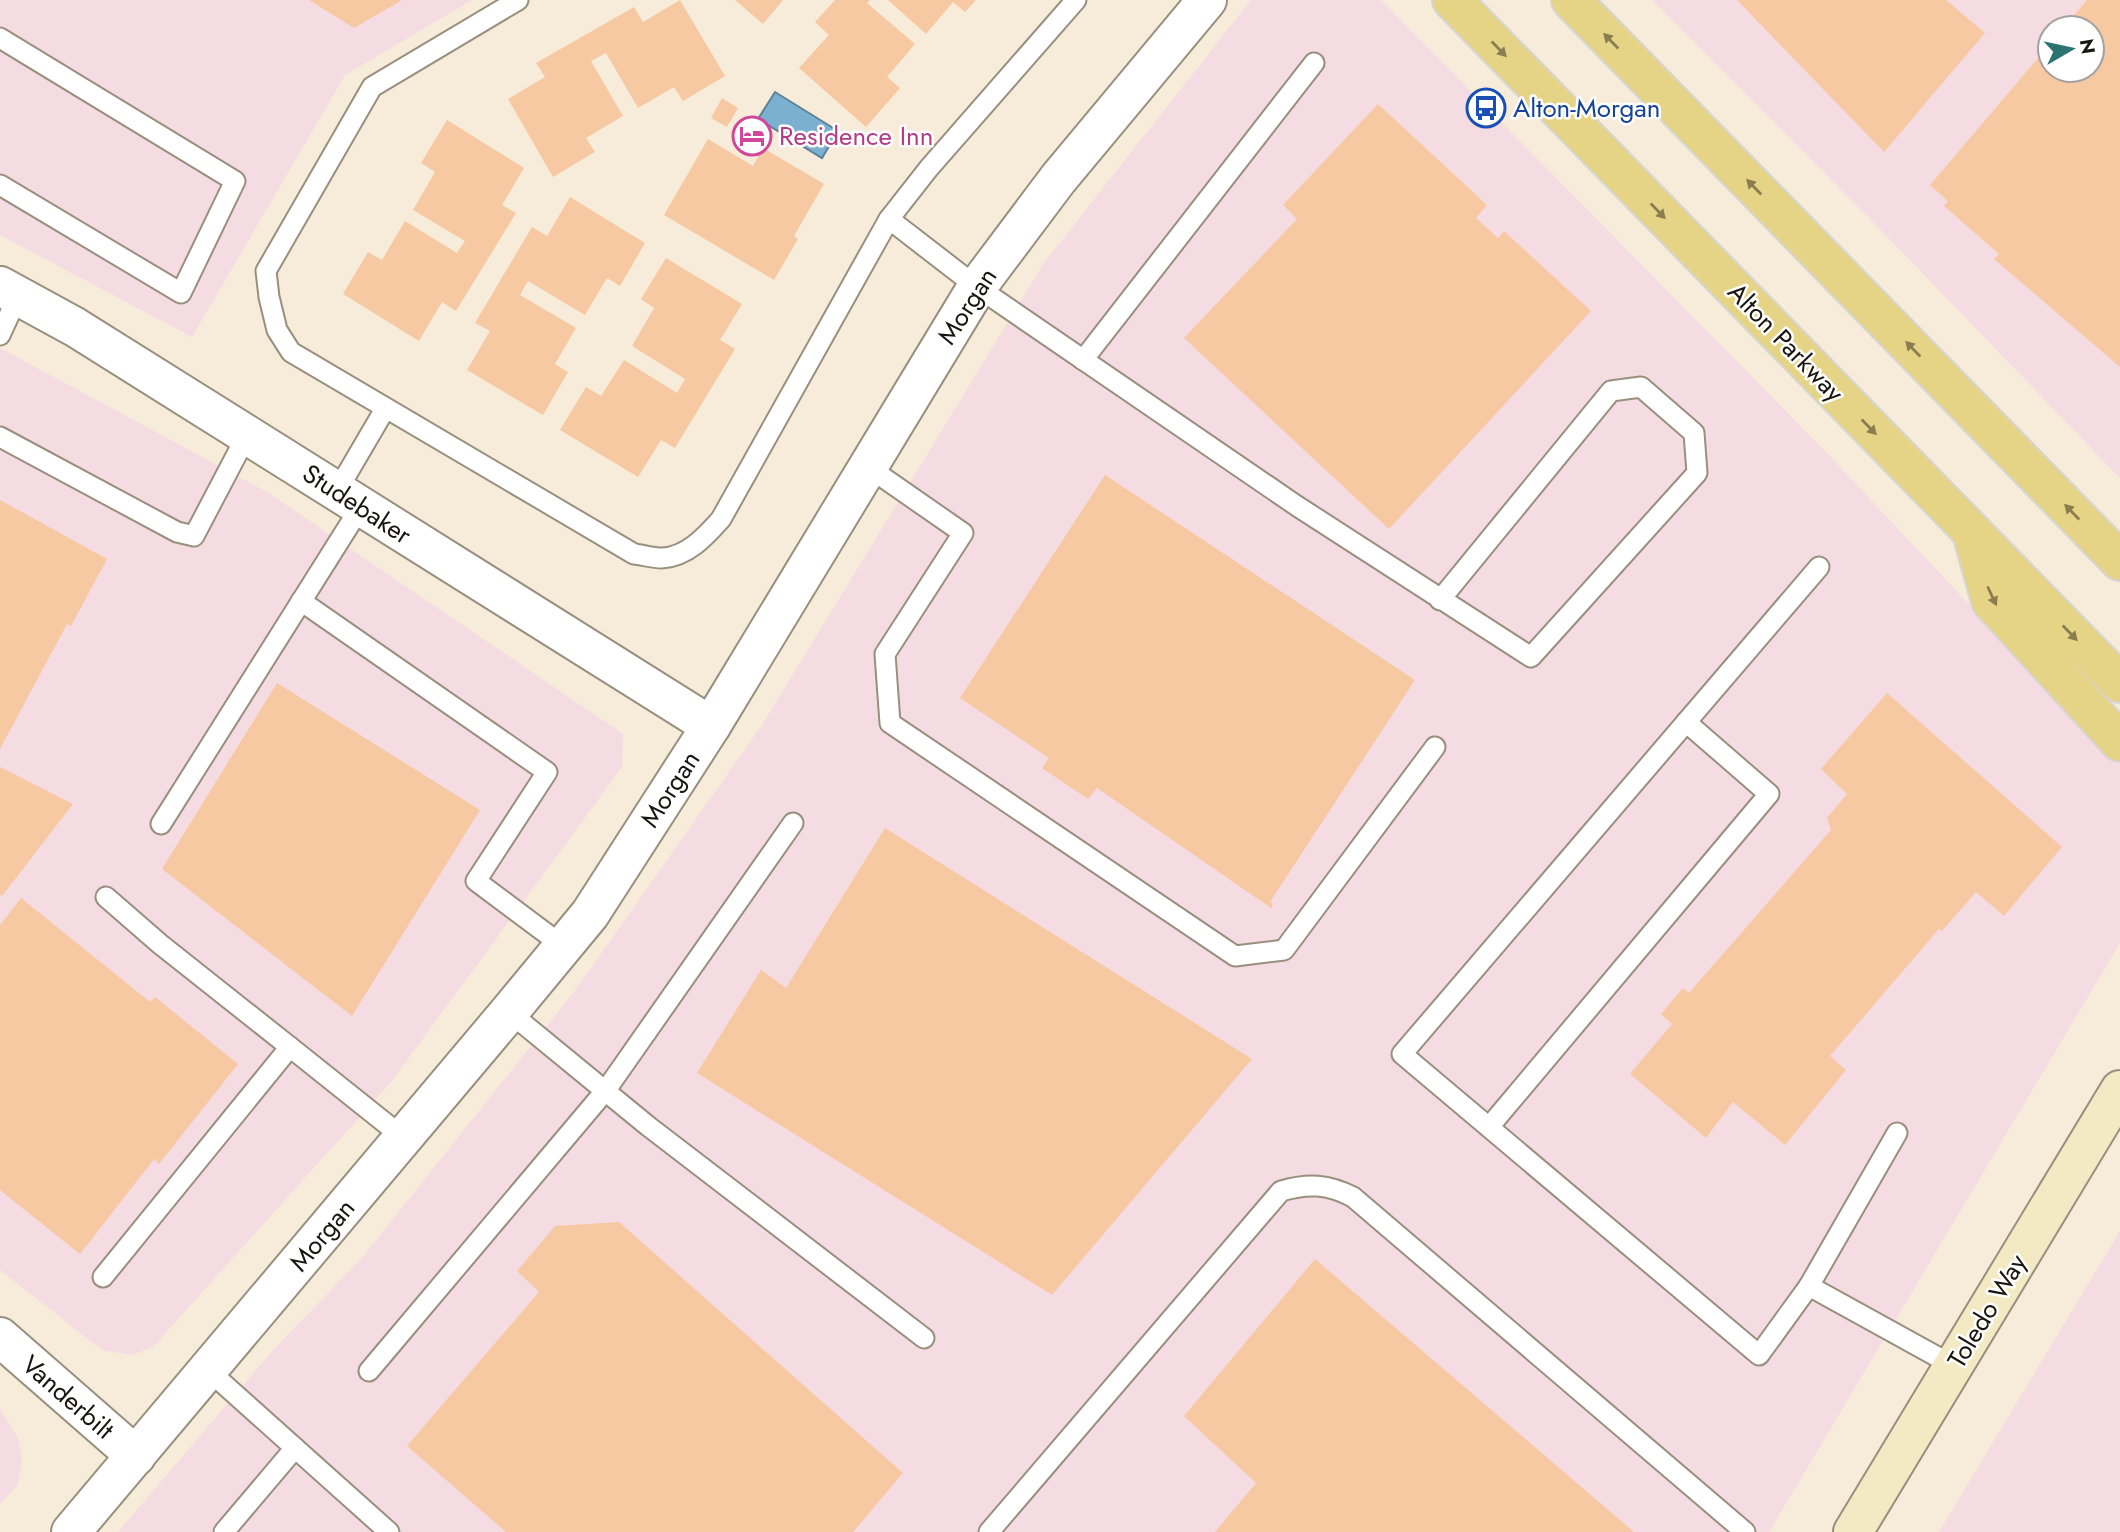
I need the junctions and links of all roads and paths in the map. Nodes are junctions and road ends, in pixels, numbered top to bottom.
1 (518, 0) edge
2 (1076, 0) edge
3 (1207, 0) edge
4 (1452, 0) edge
5 (1571, 0) edge
6 (0, 38) edge
7 (1314, 63) dead end
8 (0, 184) edge
9 (889, 219) junction
10 (977, 287) junction
11 (9, 291) edge
12 (0, 335) edge
13 (1083, 360) junction
14 (385, 409) junction
15 (247, 435) junction
16 (0, 437) edge
17 (868, 467) junction
18 (349, 499) junction
19 (1971, 531) junction
20 (2120, 561) edge
21 (1819, 567) dead end
22 (1440, 600) junction
23 (301, 601) junction
24 (2120, 684) edge
25 (1686, 722) junction
26 (711, 726) junction
27 (2120, 742) edge
28 (1435, 747) dead end
29 (793, 823) dead end
30 (161, 824) dead end
31 (106, 897) dead end
32 (563, 946) junction
33 (509, 1012) junction
34 (290, 1047) junction
35 (606, 1090) junction
36 (2120, 1090) edge
37 (1489, 1127) junction
38 (1897, 1133) dead end
39 (404, 1138) junction
40 (103, 1277) dead end
41 (1809, 1286) junction
42 (0, 1337) edge
43 (924, 1338) dead end
44 (1954, 1366) junction
45 (208, 1370) junction
46 (369, 1371) dead end
47 (295, 1448) junction
48 (136, 1456) junction
49 (71, 1532) edge
50 (224, 1532) edge
51 (389, 1532) edge
52 (989, 1532) edge
53 (1745, 1532) edge
54 (1853, 1532) edge

1 - 14 lane
2 - 9 lane
3 - 10 street, Morgan
4 -> 19 main road, Alton Parkway
20 -> 5 main road
6 - 8 lane
7 - 13 lane
9 - 10 lane
9 - 14 lane
10 - 13 lane
10 - 17 street, Morgan
11 - 12 lane
11 - 15 street, Studebaker
13 - 22 lane
14 - 18 lane
15 - 16 lane
15 - 18 street, Studebaker
17 - 26 street, Morgan
17 - 28 lane
18 - 23 lane
18 - 26 street, Studebaker
19 -> 24 main road, Alton Parkway
19 -> 27 main road
21 - 25 lane
22 - 22 lane
23 - 30 lane
23 - 32 lane
25 - 37 lane
25 - 37 lane
26 - 32 street, Morgan
29 - 35 lane
31 - 34 lane
32 - 33 street, Morgan
33 - 35 lane
33 - 39 street, Morgan
34 - 39 lane
34 - 40 lane
35 - 43 lane
35 - 46 lane
36 - 44 main road, Toledo Way
37 - 41 lane
38 - 41 lane
39 - 45 street, Morgan
41 - 44 lane
42 - 48 street, Vanderbilt
44 - 54 main road, Toledo Way
45 - 47 lane
45 - 48 street, Morgan
47 - 50 lane
47 - 51 lane
48 - 49 street, Morgan
52 - 53 lane

